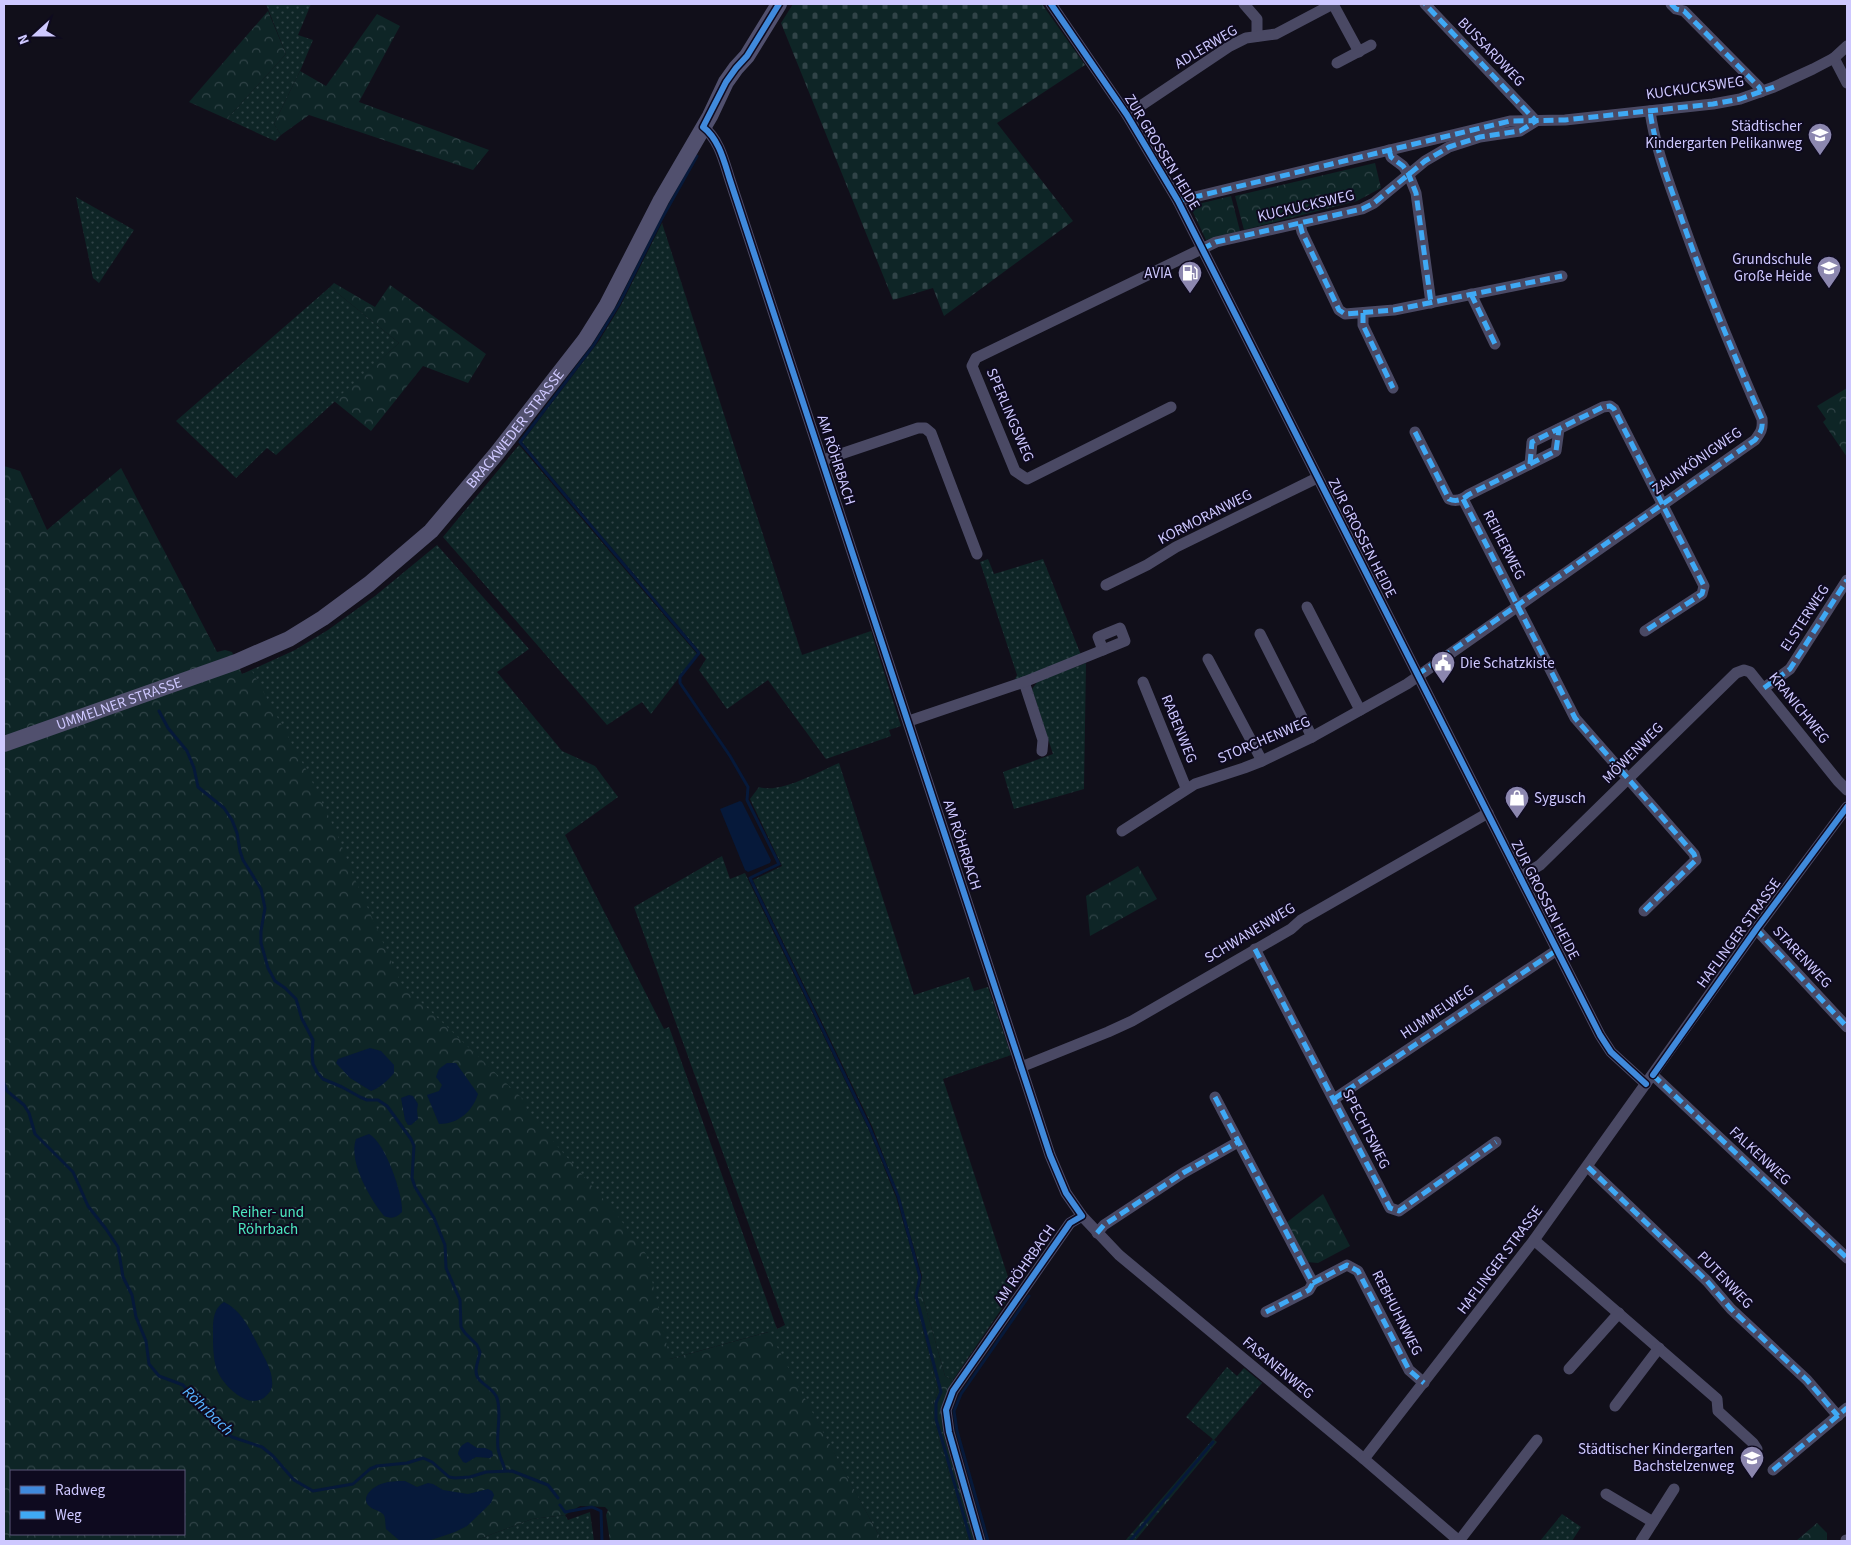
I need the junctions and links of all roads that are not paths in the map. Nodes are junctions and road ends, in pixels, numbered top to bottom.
1 (779, 4) edge
2 (1051, 4) edge
3 (1244, 4) edge
4 (1333, 4) edge
5 (1424, 4) edge
6 (1671, 4) edge
7 (1257, 36) junction
8 (1371, 45) dead end
9 (1847, 46) edge
10 (1359, 52) junction
11 (1834, 58) junction
12 (1336, 63) dead end
13 (1847, 83) edge
14 (1761, 92) junction
15 (1650, 111) junction
16 (1127, 115) junction
17 (706, 121) junction
18 (1536, 121) junction
19 (1389, 150) junction
20 (1408, 173) junction
21 (1178, 201) junction
22 (1300, 224) junction
23 (1202, 249) junction
24 (1562, 276) dead end
25 (1471, 294) junction
26 (1430, 302) junction
27 (1363, 313) junction
28 (1495, 344) dead end
29 (1393, 388) dead end
30 (1171, 407) dead end
31 (1559, 429) junction
32 (1415, 432) dead end
33 (823, 460) junction
34 (1530, 464) junction
35 (1317, 478) junction
36 (1463, 499) junction
37 (1662, 504) junction
38 (977, 554) dead end
39 (1847, 580) edge
40 (1106, 585) dead end
41 (1518, 606) junction
42 (1308, 607) dead end
43 (1645, 631) dead end
44 (1260, 634) dead end
45 (1103, 650) dead end
46 (1208, 659) dead end
47 (236, 662) joint
48 (1744, 670) joint
49 (1417, 675) junction
50 (1024, 682) junction
51 (1143, 682) dead end
52 (1764, 688) junction
53 (1360, 710) junction
54 (909, 721) junction
55 (1312, 737) junction
56 (4, 744) edge
57 (1042, 750) dead end
58 (1262, 761) junction
59 (1629, 779) junction
60 (1186, 788) junction
61 (1847, 790) edge
62 (1847, 807) edge
63 (1488, 813) junction
64 (1122, 831) dead end
65 (1520, 877) junction
66 (1644, 912) dead end
67 (1756, 929) junction
68 (1255, 949) junction
69 (1557, 950) junction
70 (1847, 1027) edge
71 (1022, 1067) junction
72 (1650, 1080) junction
73 (1215, 1097) dead end
74 (1334, 1099) junction
75 (1238, 1142) junction
76 (1496, 1142) dead end
77 (1588, 1167) junction
78 (1082, 1216) junction
79 (1097, 1233) junction
80 (1534, 1240) junction
81 (1847, 1258) edge
82 (1312, 1283) junction
83 (1266, 1312) dead end
84 (1620, 1313) junction
85 (1660, 1348) junction
86 (1569, 1369) dead end
87 (1424, 1384) junction
88 (1615, 1406) dead end
89 (1847, 1408) edge
90 (1838, 1416) junction
91 (1537, 1440) dead end
92 (1757, 1449) dead end
93 (1364, 1459) junction
94 (1773, 1470) dead end
95 (1674, 1489) dead end
96 (1606, 1494) dead end
97 (1653, 1522) junction
98 (980, 1541) edge
99 (1459, 1541) edge
100 (1641, 1541) edge

1 - 17 main road, BRACKWEDER STRASSE
2 - 16 street, ZUR GROSSEN HEIDE
3 - 7 street
4 - 7 street, ADLERWEG
4 - 10 street, ADLERWEG
5 - 18 street, BUSSARDWEG
6 - 14 street
7 - 16 street, ADLERWEG
8 - 10 street
9 - 11 street, KUCKUCKSWEG
10 - 12 street
11 - 13 street
11 - 14 street, KUCKUCKSWEG
14 - 15 street, KUCKUCKSWEG
15 - 18 street, KUCKUCKSWEG
15 - 37 street, ZAUNKÖNIGWEG
16 - 21 street, ZUR GROSSEN HEIDE
17 - 33 street, AM RÖHRBACH
17 - 47 main road, BRACKWEDER STRASSE
18 - 19 street, KUCKUCKSWEG
18 - 20 street, KUCKUCKSWEG
19 - 20 street
19 - 21 street, KUCKUCKSWEG
20 - 22 street, KUCKUCKSWEG
20 - 26 street
21 - 23 street, ZUR GROSSEN HEIDE
22 - 23 street, KUCKUCKSWEG
22 - 27 street
23 - 30 street, SPERLINGSWEG
23 - 35 street, ZUR GROSSEN HEIDE
24 - 25 street
25 - 26 street
25 - 28 street
26 - 27 street
27 - 29 street
31 - 34 street
31 - 34 street
31 - 37 street
32 - 36 street
33 - 38 street
33 - 54 street, AM RÖHRBACH
34 - 36 street
35 - 40 street, KORMORANWEG
35 - 49 street, ZUR GROSSEN HEIDE
36 - 41 street, REIHERWEG
37 - 41 street, ZAUNKÖNIGWEG
37 - 43 street
39 - 52 street, ELSTERWEG
41 - 49 street, ZAUNKÖNIGWEG
41 - 59 street, REIHERWEG
42 - 53 street
44 - 55 street
45 - 50 street
46 - 58 street
47 - 56 main road, UMMELNER STRASSE
48 - 52 street, KRANICHWEG
48 - 59 street, MÖWENWEG
49 - 53 street, STORCHENWEG
49 - 63 street, ZUR GROSSEN HEIDE
50 - 54 street
50 - 57 street
51 - 60 street, RABENWEG
52 - 61 street, KRANICHWEG
53 - 55 street, STORCHENWEG
54 - 71 street, AM RÖHRBACH
55 - 58 street, STORCHENWEG
58 - 60 street, STORCHENWEG
59 - 65 street, MÖWENWEG
59 - 66 street, REIHERWEG
60 - 64 street, STORCHENWEG
62 - 67 street, HAFLINGER STRASSE
63 - 65 street, ZUR GROSSEN HEIDE
63 - 68 street, SCHWANENWEG
65 - 69 street, ZUR GROSSEN HEIDE
67 - 70 street, STARENWEG
67 - 72 street, HAFLINGER STRASSE
68 - 71 street, SCHWANENWEG
68 - 74 street, SPECHTSWEG
69 - 72 street, ZUR GROSSEN HEIDE
69 - 74 street, HUMMELWEG
71 - 78 street, AM RÖHRBACH
72 - 77 street, HAFLINGER STRASSE
72 - 81 street, FALKENWEG
73 - 75 street
74 - 76 street, SPECHTSWEG
75 - 79 street
75 - 82 street
77 - 80 street, HAFLINGER STRASSE
77 - 90 street, PUTENWEG
78 - 79 street, FASANENWEG
78 - 98 street, AM RÖHRBACH
79 - 93 street, FASANENWEG
80 - 84 street
80 - 87 street, HAFLINGER STRASSE
82 - 83 street, REBHUHNWEG
82 - 87 street, REBHUHNWEG
84 - 85 street
84 - 86 street
85 - 88 street
85 - 92 street
87 - 93 street, HAFLINGER STRASSE
89 - 90 street
90 - 94 street
91 - 99 street, FASANENWEG
93 - 99 street, FASANENWEG
95 - 97 street
96 - 97 street
97 - 100 street

